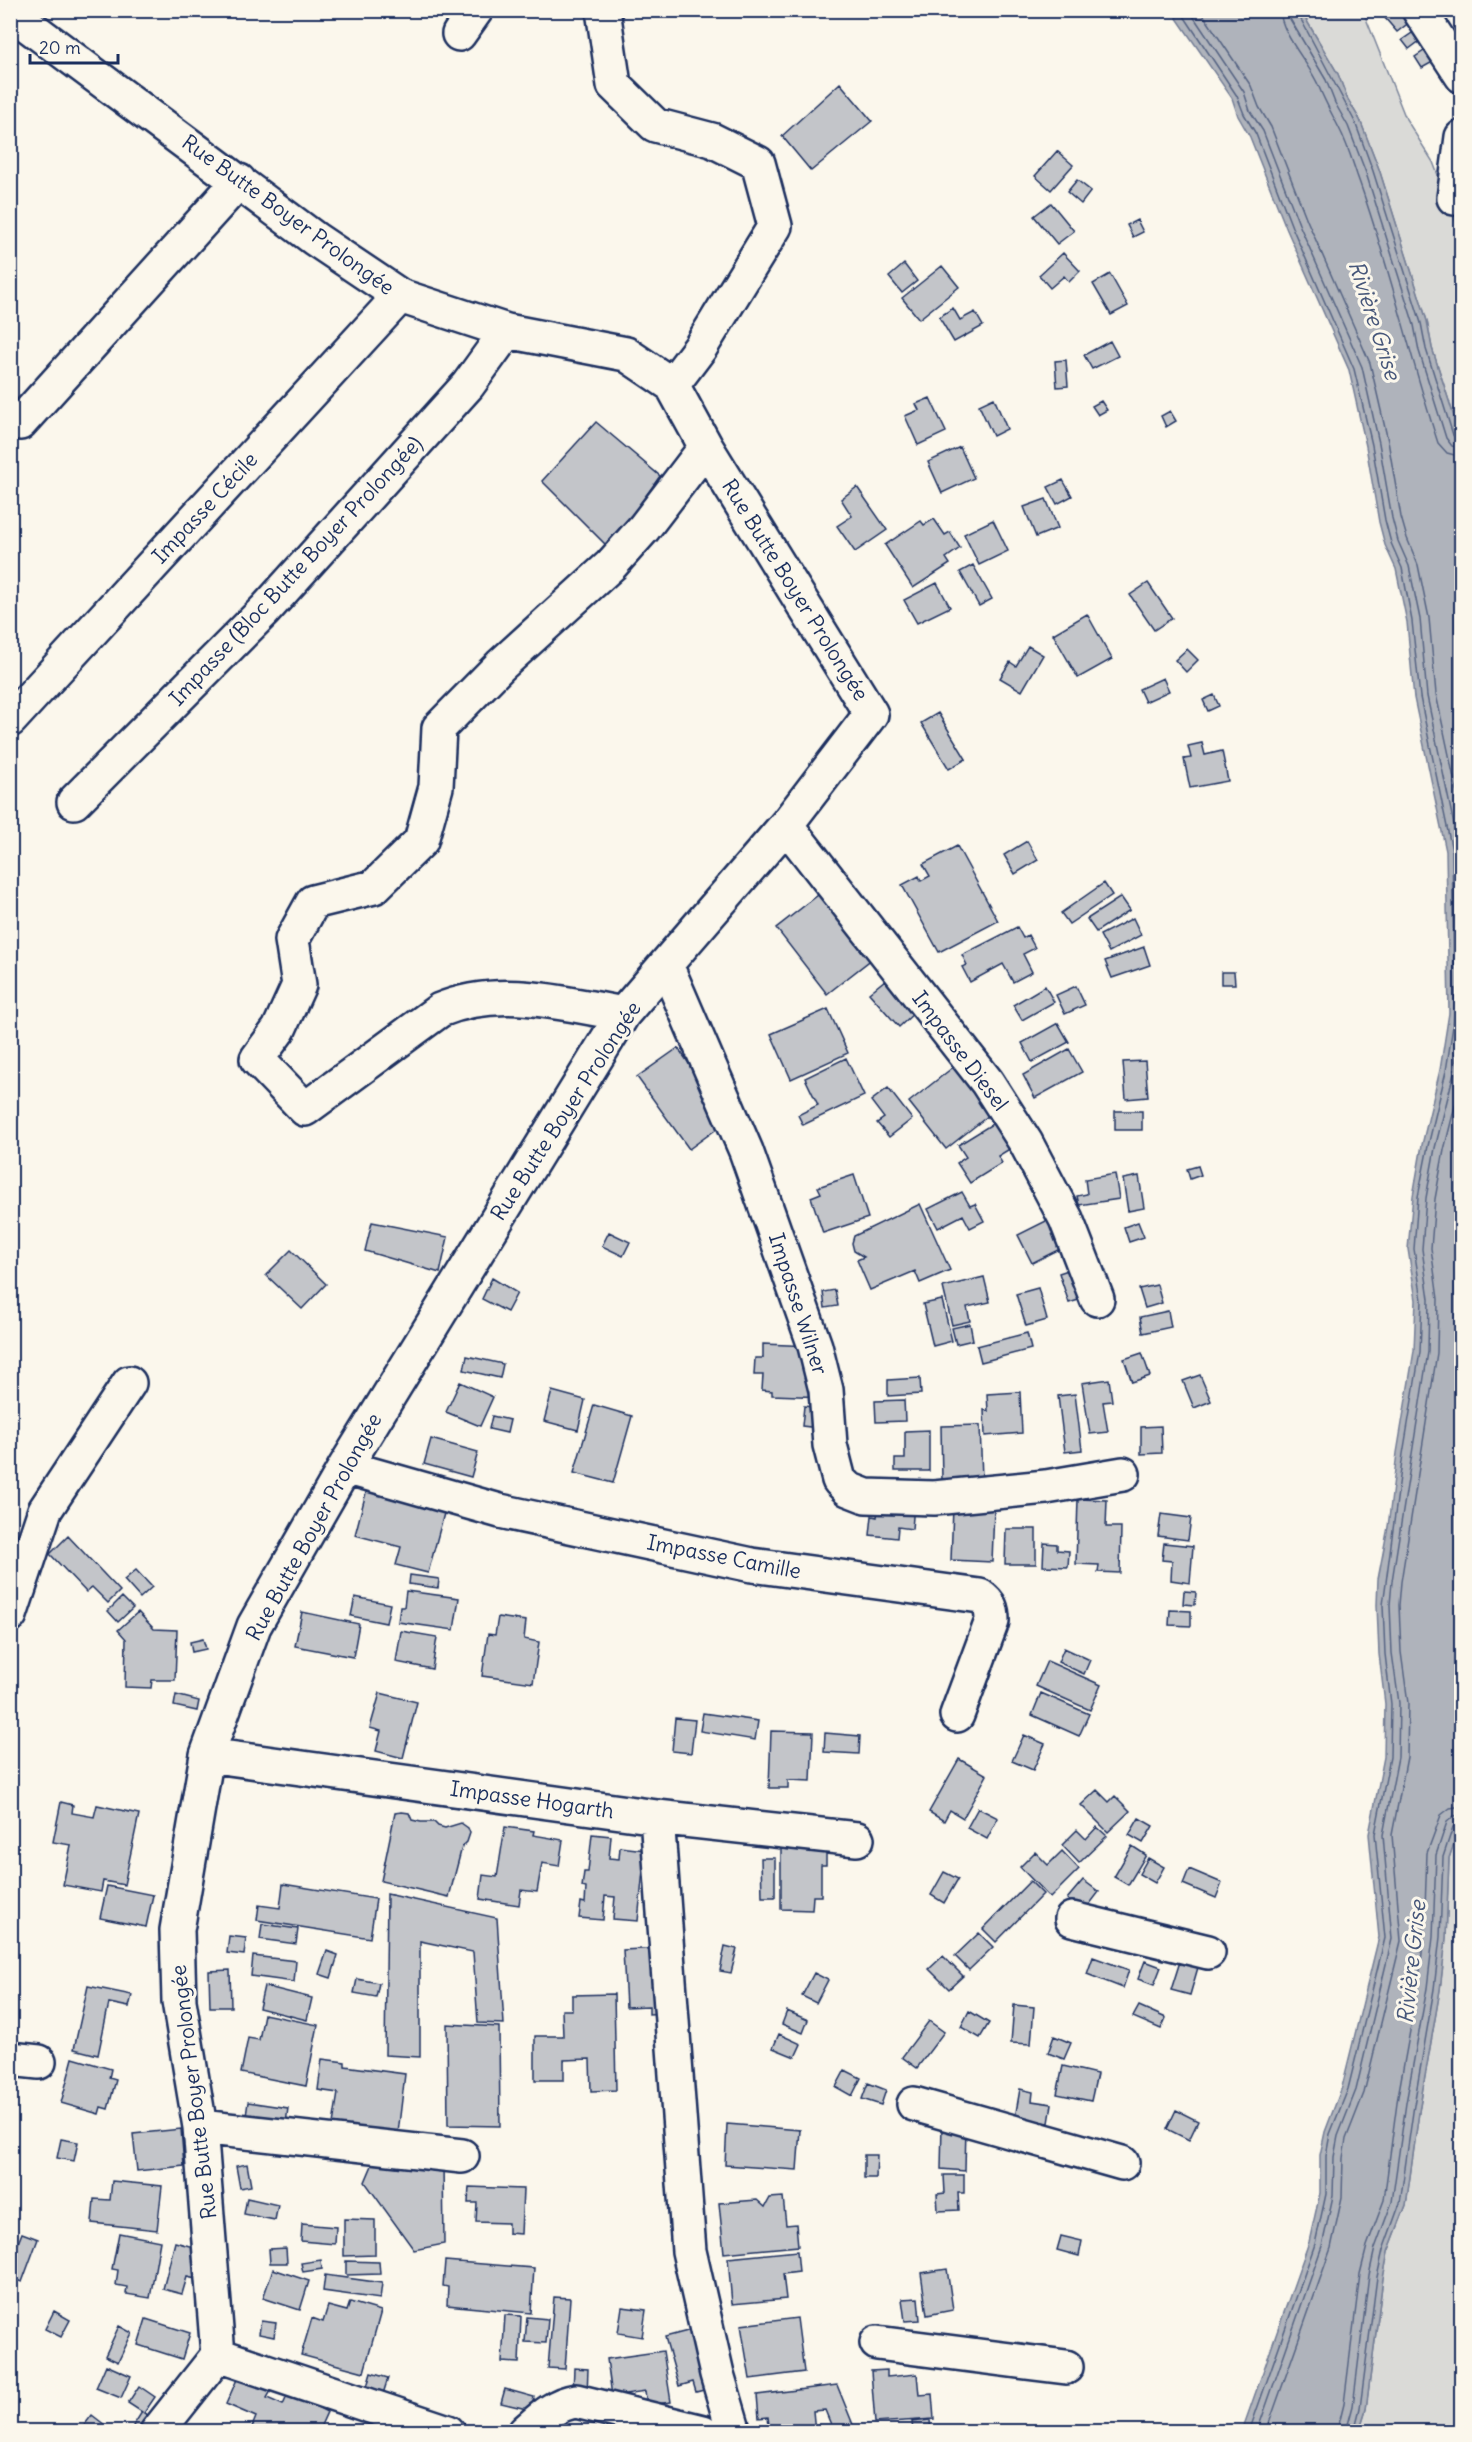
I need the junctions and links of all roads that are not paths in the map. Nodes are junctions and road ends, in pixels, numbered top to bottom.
1 (603, 10) edge
2 (1419, 10) edge
3 (10, 12) edge
4 (1461, 76) edge
5 (1461, 136) edge
6 (239, 181) junction
7 (1454, 198) dead end
8 (400, 296) junction
9 (507, 331) junction
10 (672, 385) junction
11 (20, 423) dead end
12 (706, 447) junction
13 (10, 720) edge
14 (74, 802) dead end
15 (786, 825) junction
16 (666, 965) junction
17 (623, 1014) junction
18 (1097, 1299) dead end
19 (129, 1383) dead end
20 (345, 1467) junction
21 (1123, 1474) dead end
22 (10, 1615) edge
23 (957, 1714) dead end
24 (207, 1755) junction
25 (657, 1818) junction
26 (857, 1839) dead end
27 (1072, 1919) dead end
28 (1208, 1952) dead end
29 (914, 2104) dead end
30 (200, 2127) junction
31 (462, 2156) dead end
32 (1122, 2163) dead end
33 (877, 2343) dead end
34 (218, 2355) junction
35 (1066, 2367) dead end
36 (157, 2432) edge
37 (447, 2432) edge
38 (525, 2432) edge
39 (703, 2432) edge
40 (734, 2432) edge

1 - 10 street
2 - 4 street
3 - 6 street, Rue Butte Boyer Prolongée
5 - 7 street
6 - 8 street, Rue Butte Boyer Prolongée
6 - 11 street
8 - 9 street, Rue Butte Boyer Prolongée
8 - 13 street, Impasse Cécile
9 - 10 street, Rue Butte Boyer Prolongée
9 - 14 street, Impasse (Bloc Butte Boyer Prolongée)
10 - 12 street, Rue Butte Boyer Prolongée
12 - 15 street, Rue Butte Boyer Prolongée
12 - 17 street
15 - 16 street, Rue Butte Boyer Prolongée
15 - 18 street, Impasse Diesel
16 - 17 street, Rue Butte Boyer Prolongée
16 - 21 street, Impasse Wilner
17 - 20 street, Rue Butte Boyer Prolongée
19 - 22 street
20 - 23 street, Impasse Camille
20 - 24 street, Rue Butte Boyer Prolongée
24 - 25 street, Impasse Hogarth
24 - 30 street, Rue Butte Boyer Prolongée
25 - 26 street, Impasse Hogarth
25 - 40 street
27 - 28 street
29 - 32 street
30 - 31 street
30 - 34 street, Rue Butte Boyer Prolongée
33 - 35 street
34 - 36 street
34 - 37 street
38 - 39 street

